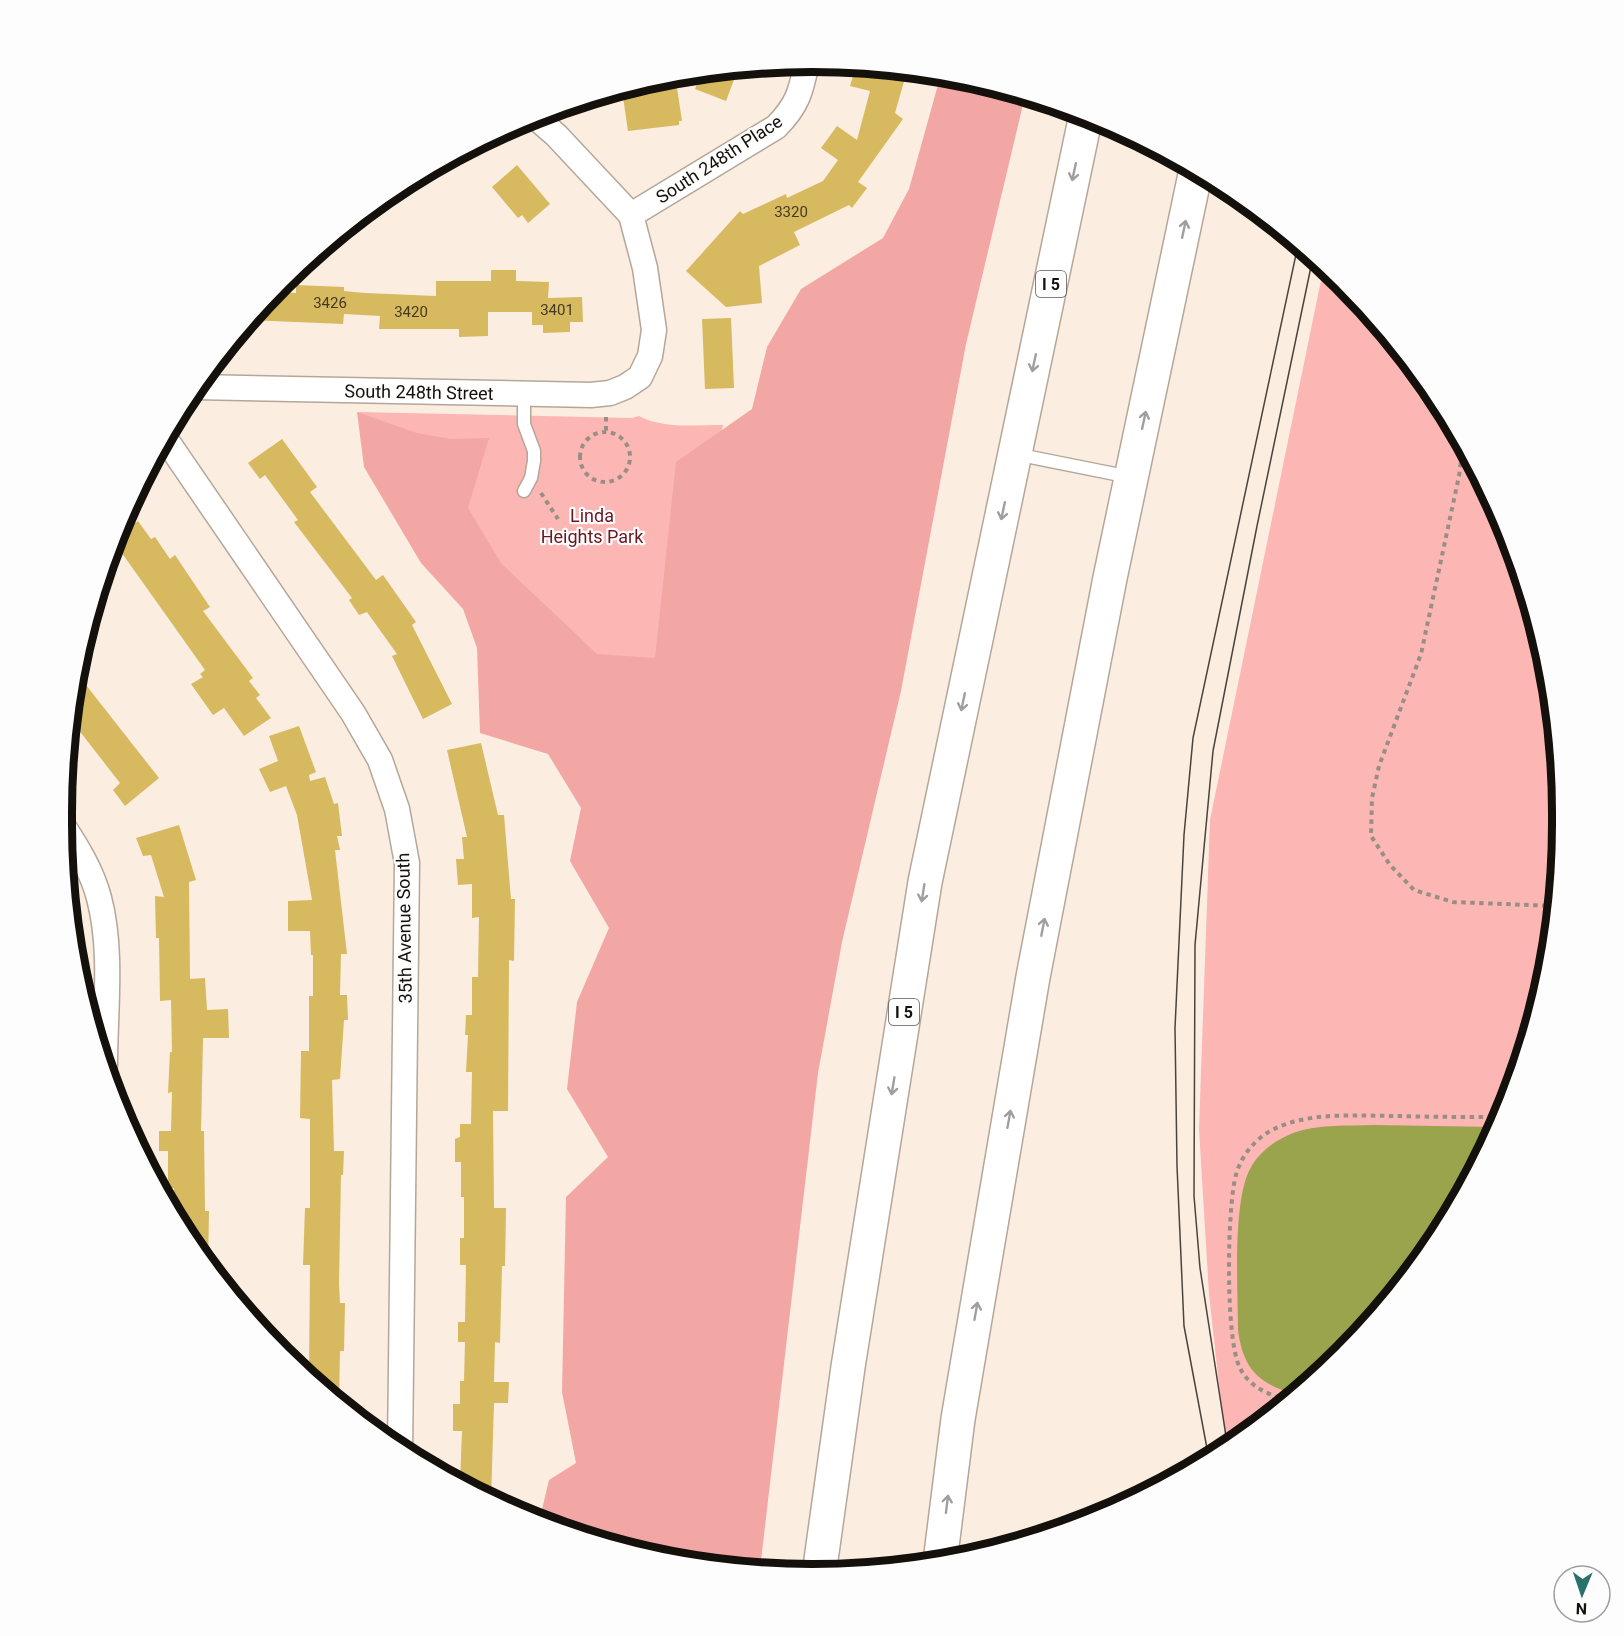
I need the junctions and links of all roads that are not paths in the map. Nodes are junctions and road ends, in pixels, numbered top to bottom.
1 (805, 72) edge
2 (542, 123) edge
3 (1084, 124) edge
4 (1194, 179) edge
5 (631, 215) junction
6 (207, 387) edge
7 (524, 394) junction
8 (170, 445) edge
9 (1015, 454) junction
10 (1131, 477) junction
11 (524, 490) dead end
12 (73, 841) edge
13 (105, 1043) edge
14 (400, 1438) edge
15 (941, 1553) edge
16 (820, 1564) edge

1 - 5 street, South 248th Place
2 - 5 street
3 -> 9 highway, I 5
10 -> 4 highway
5 - 7 street, South 248th Street
6 - 7 street, South 248th Street
7 - 11 lane
8 - 14 street, 35th Avenue South
9 - 10 lane
9 -> 16 highway, I 5
15 -> 10 highway
12 - 13 street

